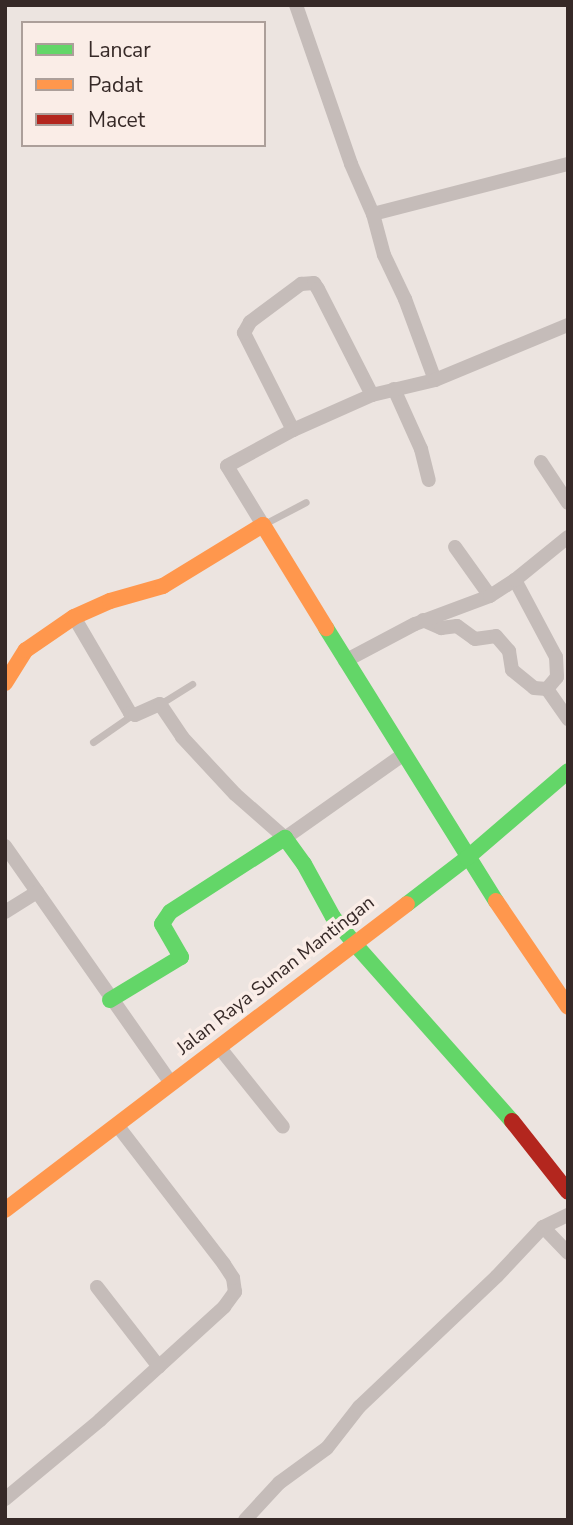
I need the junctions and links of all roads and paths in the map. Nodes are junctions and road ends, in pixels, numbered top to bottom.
1 (296, 5) edge
2 (568, 164) edge
3 (373, 214) junction
4 (568, 325) edge
5 (435, 380) junction
6 (394, 389) junction
7 (372, 395) junction
8 (293, 430) junction
9 (541, 462) dead end
10 (429, 481) dead end
11 (306, 502) dead end
12 (568, 503) edge
13 (262, 525) junction
14 (568, 537) edge
15 (455, 547) dead end
16 (515, 580) junction
17 (489, 596) junction
18 (74, 617) junction
19 (423, 620) junction
20 (562, 656) edge
21 (345, 661) junction
22 (5, 683) edge
23 (192, 684) dead end
24 (547, 689) junction
25 (160, 704) junction
26 (133, 715) junction
27 (568, 719) edge
28 (93, 742) dead end
29 (404, 754) junction
30 (568, 771) edge
31 (285, 838) junction
32 (5, 846) edge
33 (467, 858) junction
34 (37, 892) junction
35 (5, 912) edge
36 (353, 942) junction
37 (110, 1000) junction
38 (568, 1007) edge
39 (219, 1047) junction
40 (171, 1083) junction
41 (117, 1125) junction
42 (283, 1126) dead end
43 (568, 1192) edge
44 (5, 1210) edge
45 (568, 1215) edge
46 (543, 1227) junction
47 (568, 1253) edge
48 (97, 1287) dead end
49 (159, 1367) junction
50 (5, 1499) edge
51 (245, 1520) edge

1 - 3 street
2 - 3 street
3 - 5 street
4 - 5 street
5 - 6 street
6 - 7 street
6 - 10 street
7 - 8 street
7 - 8 street
8 - 13 street
9 - 12 street
11 - 13 lane
13 - 18 street
13 - 21 street
14 - 16 street
15 - 17 street
16 - 17 street
16 - 20 street
17 - 19 street
18 - 22 street
18 - 26 street
19 - 21 street
19 - 24 street
20 - 24 street
21 - 29 street
23 - 25 lane
24 - 27 street
25 - 26 street
25 - 31 street
26 - 28 lane
29 - 31 street
29 - 33 street
30 - 33 street, Jalan Raya Sunan Mantingan
31 - 36 street
31 - 37 street
32 - 34 street
33 - 36 street, Jalan Raya Sunan Mantingan
33 - 38 street
34 - 35 street
34 - 37 street
36 - 39 street, Jalan Raya Sunan Mantingan
36 - 43 street
37 - 40 street
39 - 40 street, Jalan Raya Sunan Mantingan
39 - 42 street
40 - 41 street, Jalan Raya Sunan Mantingan
41 - 44 street, Jalan Raya Sunan Mantingan
41 - 49 street
45 - 46 street
46 - 47 street
46 - 51 street
48 - 49 street
49 - 50 street

